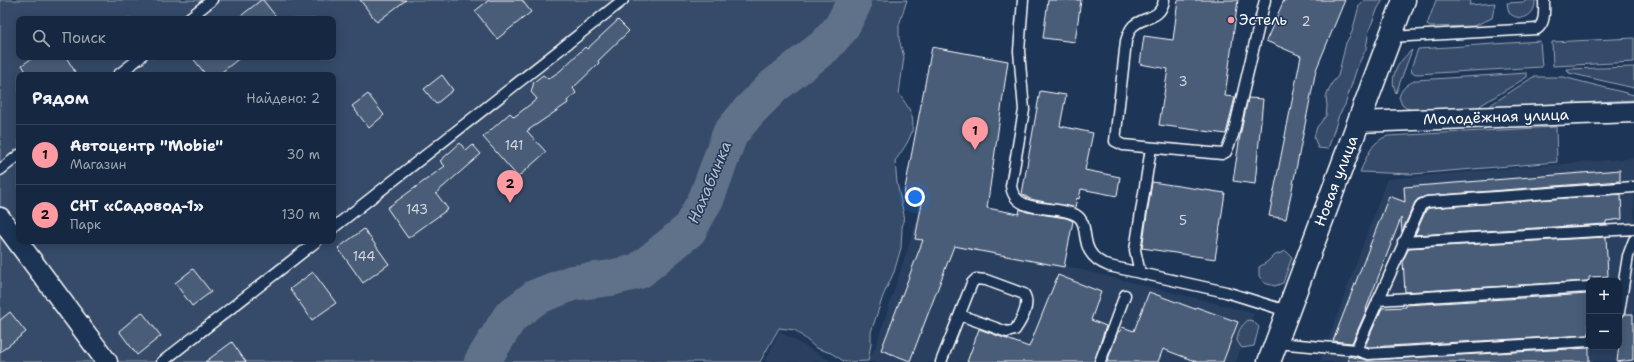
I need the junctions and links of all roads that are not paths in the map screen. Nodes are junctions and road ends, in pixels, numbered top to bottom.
1 (212, 0) edge
2 (623, 0) edge
3 (1023, 0) edge
4 (1164, 0) edge
5 (1265, 0) edge
6 (1404, 0) edge
7 (1544, 0) edge
8 (192, 16) edge
9 (1390, 37) junction
10 (137, 60) edge
11 (122, 72) edge
12 (1634, 112) edge
13 (1358, 122) junction
14 (1151, 148) junction
15 (16, 157) edge
16 (0, 170) edge
17 (1634, 187) edge
18 (0, 218) edge
19 (336, 226) edge
20 (1634, 229) edge
21 (16, 240) edge
22 (1634, 240) edge
23 (1404, 242) junction
24 (19, 244) edge
25 (313, 244) edge
26 (1140, 273) junction
27 (1622, 285) edge
28 (1586, 287) edge
29 (1125, 295) dead end
30 (1378, 300) junction
31 (1287, 311) junction
32 (960, 315) junction
33 (1586, 341) edge
34 (1356, 350) junction
35 (1273, 353) edge
36 (107, 362) edge
37 (162, 362) edge
38 (941, 362) edge
39 (1100, 362) edge

1 - 8 lane
2 - 19 lane
3 - 26 lane
4 - 14 lane
5 - 14 lane
6 - 9 street, Новая улица
7 - 9 lane
9 - 13 street, Новая улица
10 - 11 lane
12 - 13 street, Молодёжная улица
13 - 31 street, Новая улица
14 - 26 lane
15 - 16 lane
17 - 23 lane
18 - 21 street
20 - 23 lane
22 - 27 lane
23 - 30 lane
24 - 36 street
25 - 37 lane
26 - 31 lane
28 - 30 lane
29 - 39 lane
30 - 34 lane
31 - 35 street, Новая улица
32 - 32 lane
32 - 38 lane
33 - 34 lane
34 - 35 lane

